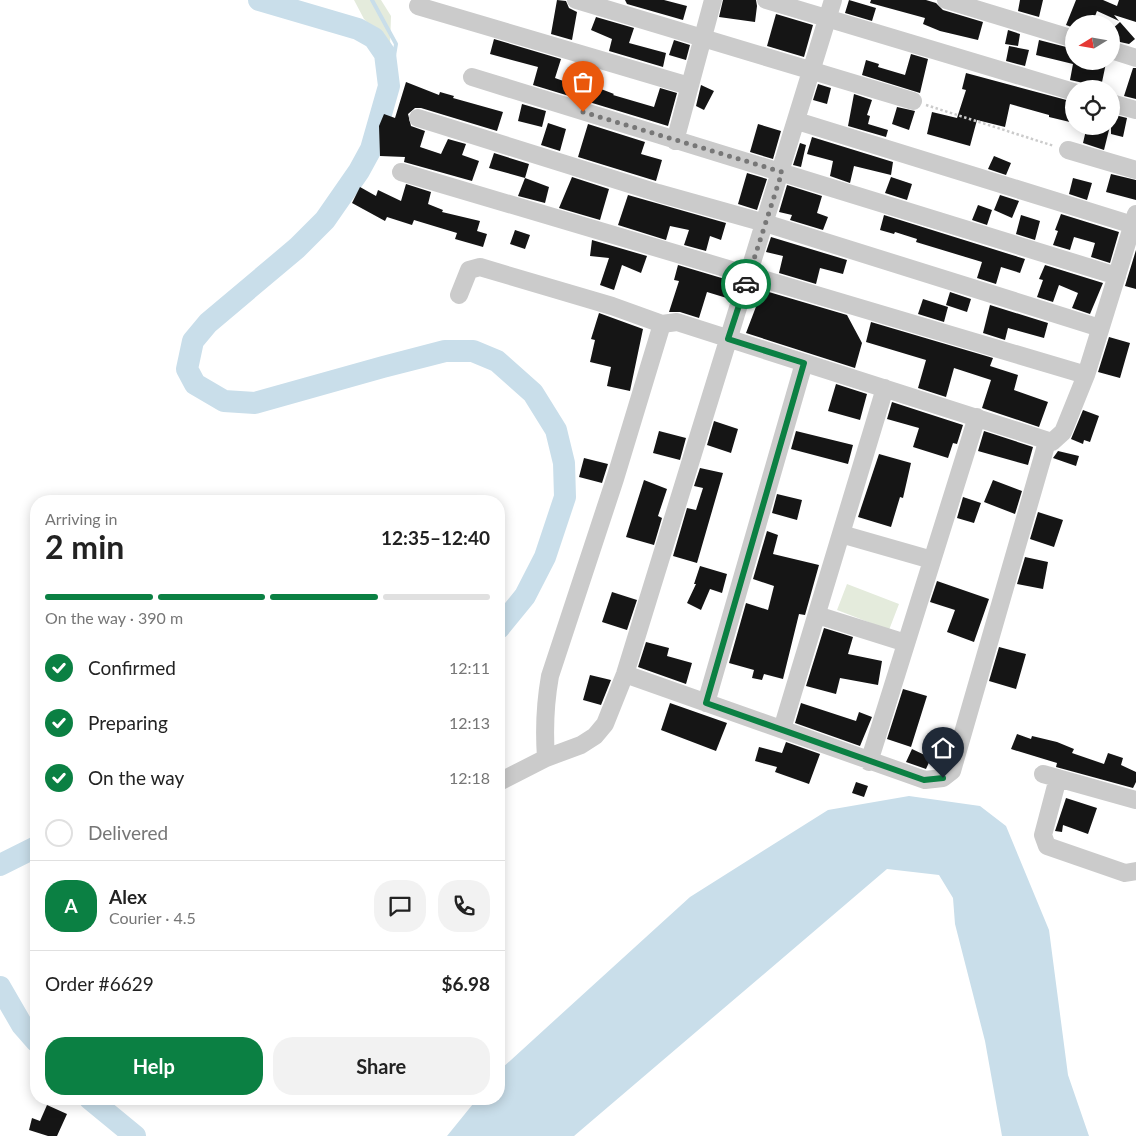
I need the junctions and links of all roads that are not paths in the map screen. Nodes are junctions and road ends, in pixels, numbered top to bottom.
1 (576, 0) edge
2 (713, 0) edge
3 (766, 0) edge
4 (833, 0) edge
5 (946, 0) edge
6 (418, 6) dead end
7 (828, 19) junction
8 (1065, 36) edge
9 (701, 37) junction
10 (1120, 53) edge
11 (1136, 58) edge
12 (812, 72) junction
13 (472, 77) dead end
14 (688, 86) junction
15 (1065, 89) edge
16 (913, 101) road end
17 (1120, 106) edge
18 (1136, 110) edge
19 (418, 118) dead end
20 (797, 121) junction
21 (675, 140) junction
22 (1068, 150) road end
23 (1136, 170) edge
24 (402, 172) dead end
25 (782, 172) junction
26 (1134, 220) edge
27 (765, 223) junction
28 (748, 275) junction
29 (1117, 276) junction
30 (459, 295) dead end
31 (662, 324) junction
32 (1100, 328) junction
33 (728, 339) junction
34 (804, 363) junction
35 (1086, 375) junction
36 (885, 388) junction
37 (977, 417) junction
38 (1048, 442) junction
39 (841, 534) junction
40 (932, 560) junction
41 (817, 616) junction
42 (906, 643) junction
43 (625, 674) junction
44 (706, 703) junction
45 (782, 729) junction
46 (546, 758) junction
47 (869, 762) junction
48 (505, 779) edge
49 (1136, 800) edge
50 (1136, 871) edge

1 - 9 street
2 - 9 street
3 - 7 street
4 - 7 street
5 - 8 street
6 - 14 street
7 - 12 street
7 - 15 street
9 - 12 street
9 - 14 street
10 - 11 street
12 - 16 street
12 - 20 street
13 - 21 street
14 - 21 street
17 - 18 street
19 - 27 street
20 - 25 street
20 - 26 street
21 - 25 street
22 - 23 street
24 - 28 street
25 - 27 street
25 - 29 street
26 - 29 street
27 - 28 street
27 - 32 street
28 - 33 street
28 - 35 street
29 - 32 street
30 - 31 street
31 - 33 street
31 - 46 street
32 - 35 street
33 - 34 street
33 - 43 street
34 - 36 street
34 - 44 street
35 - 38 street
36 - 37 street
36 - 39 street
37 - 38 street
37 - 40 street
38 - 47 street
39 - 40 street
39 - 41 street
40 - 42 street
41 - 42 street
41 - 45 street
42 - 47 street
43 - 44 street
43 - 46 street
44 - 45 street
45 - 47 street
46 - 48 street
49 - 50 street

